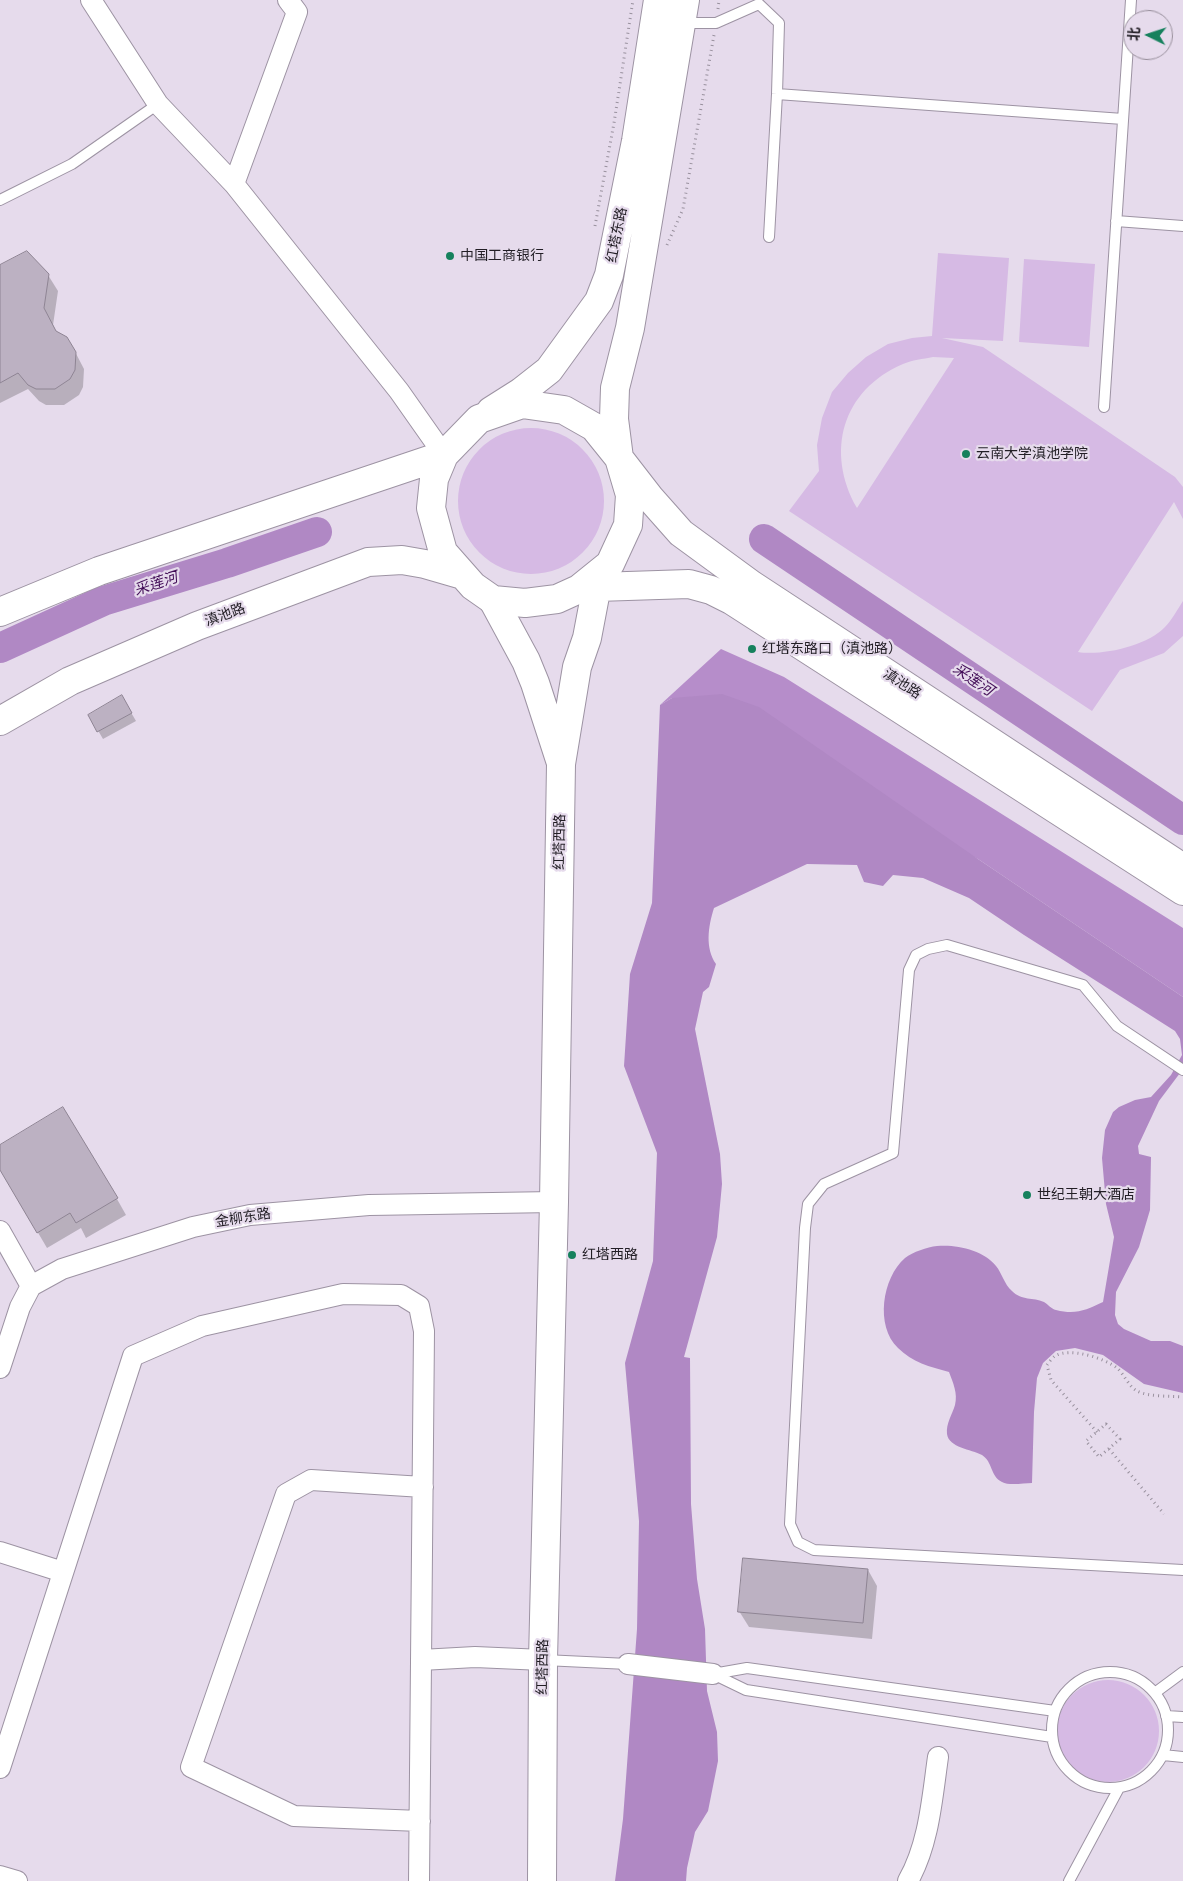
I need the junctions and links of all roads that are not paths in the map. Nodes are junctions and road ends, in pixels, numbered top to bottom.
1 (91, 0) edge
2 (288, 0) edge
3 (658, 0) edge
4 (1131, 0) edge
5 (684, 11) edge
6 (777, 94) junction
7 (158, 104) junction
8 (1123, 119) junction
9 (234, 184) junction
10 (0, 200) edge
11 (1116, 221) junction
12 (1183, 226) edge
13 (769, 238) dead end
14 (1104, 407) dead end
15 (479, 419) junction
16 (444, 455) junction
17 (619, 458) junction
18 (463, 575) junction
19 (592, 584) junction
20 (646, 586) junction
21 (493, 600) junction
22 (0, 612) edge
23 (586, 638) junction
24 (0, 721) edge
25 (561, 764) junction
26 (1183, 868) edge
27 (1183, 891) edge
28 (1183, 1070) edge
29 (554, 1202) junction
30 (0, 1230) edge
31 (31, 1286) junction
32 (0, 1368) edge
33 (423, 1487) junction
34 (0, 1552) edge
35 (1183, 1570) edge
36 (63, 1572) junction
37 (421, 1660) junction
38 (543, 1660) junction
39 (628, 1664) joint
40 (1183, 1672) edge
41 (713, 1674) junction
42 (1156, 1692) junction
43 (1055, 1711) junction
44 (1166, 1716) junction
45 (1183, 1717) edge
46 (1052, 1737) junction
47 (1163, 1755) junction
48 (1183, 1757) edge
49 (938, 1758) dead end
50 (0, 1768) edge
51 (1119, 1788) junction
52 (420, 1821) junction
53 (0, 1876) edge
54 (17, 1881) edge
55 (419, 1881) edge
56 (542, 1881) edge
57 (908, 1881) edge
58 (1069, 1881) edge

1 - 7 street
2 - 9 street
3 - 15 main road, 红塔东路
4 - 8 lane
5 - 6 lane
5 - 17 main road, 红塔东路
6 - 8 lane
6 - 13 lane
7 - 9 street
7 - 10 lane
8 - 11 lane
9 - 16 street
11 - 12 lane
11 - 14 lane
15 - 16 main road
15 - 17 main road, 滇池路
16 - 18 main road
16 - 22 main road
17 - 19 main road
17 - 26 main road, 滇池路
18 - 21 main road
18 - 24 main road, 滇池路
19 - 20 main road, 滇池路
19 - 21 main road
19 - 23 main road
20 - 23 main road
20 - 27 main road, 滇池路
21 - 25 main road
23 - 25 main road
25 - 29 main road, 红塔西路
28 - 35 lane
29 - 31 street, 金柳东路
29 - 38 main road, 红塔西路
30 - 31 street
31 - 32 street
33 - 36 street
33 - 37 street
33 - 52 street
34 - 36 street
36 - 50 street
37 - 38 street
37 - 52 street
38 - 39 lane
38 - 56 main road, 红塔西路
39 - 41 street
40 - 42 lane
41 - 43 lane
41 - 46 lane
42 - 43 lane
42 - 44 lane
43 - 46 lane
44 - 45 lane
44 - 47 lane
46 - 51 lane
47 - 48 lane
47 - 51 lane
49 - 57 street
51 - 58 lane
52 - 55 street
53 - 54 street

